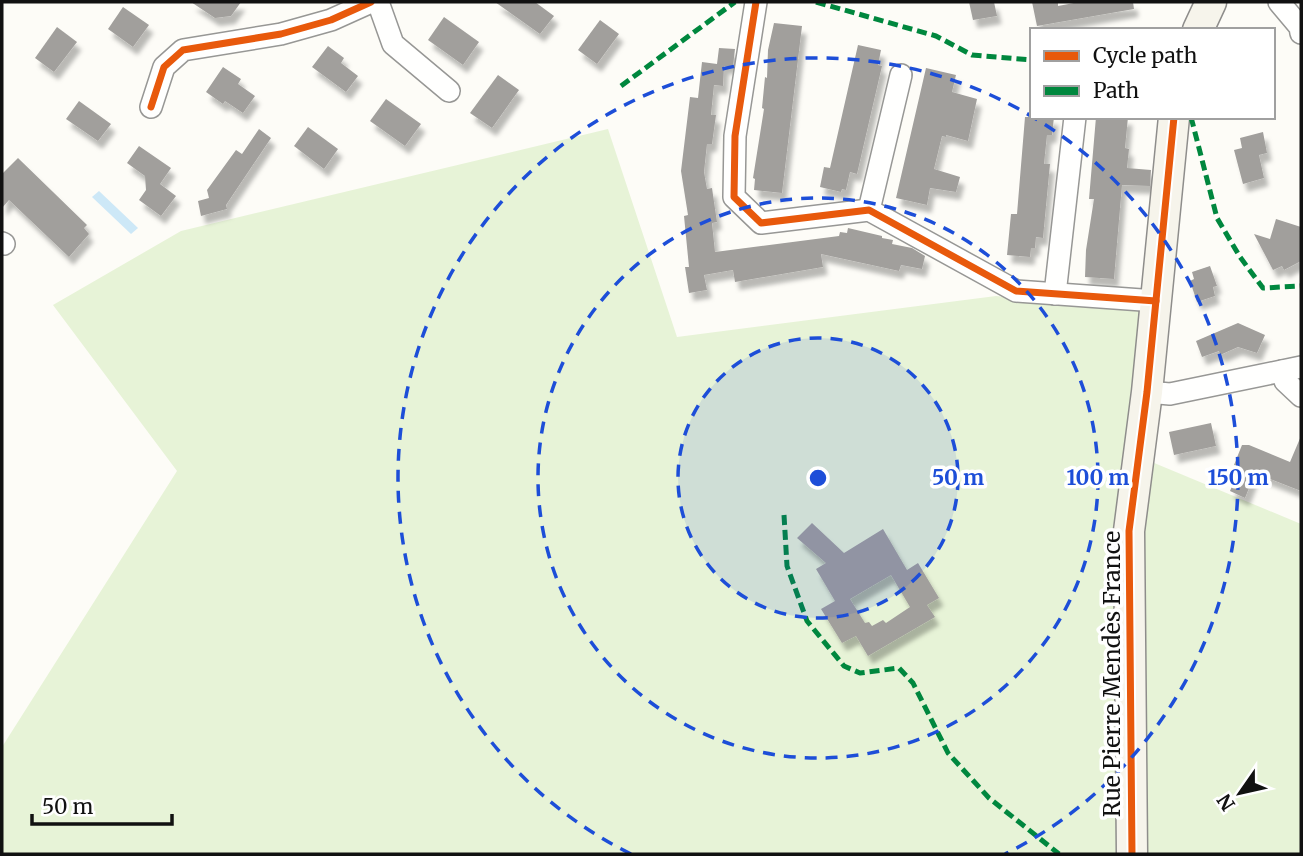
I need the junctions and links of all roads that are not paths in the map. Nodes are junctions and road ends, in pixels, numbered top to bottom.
1 (372, 2) edge
2 (378, 2) edge
3 (756, 2) edge
4 (1211, 2) edge
5 (1279, 2) edge
6 (1199, 28) edge
7 (1301, 33) edge
8 (901, 75) dead end
9 (449, 91) dead end
10 (151, 107) dead end
11 (1075, 119) edge
12 (1174, 119) edge
13 (869, 210) junction
14 (1055, 294) junction
15 (1156, 301) junction
16 (1292, 369) edge
17 (1147, 392) junction
18 (1301, 396) edge
19 (1132, 854) edge

1 - 10 street
2 - 9 street
3 - 13 street
4 - 6 street
5 - 7 street
8 - 13 street
11 - 14 street
12 - 15 street, Rue Pierre Mendès France
13 - 14 street
14 - 15 street
15 - 17 street, Rue Pierre Mendès France
16 - 17 street
16 - 18 street
17 - 19 street, Rue Pierre Mendès France

